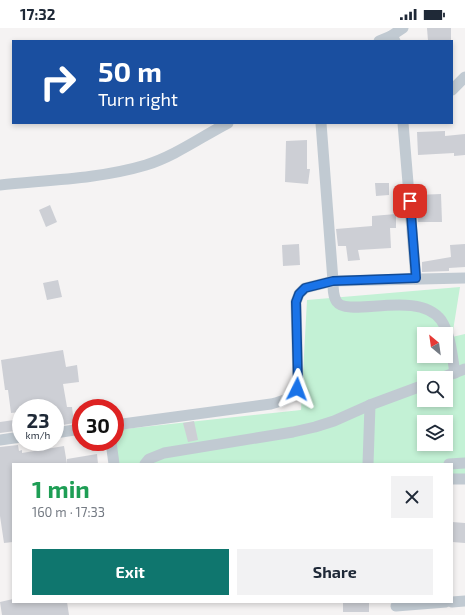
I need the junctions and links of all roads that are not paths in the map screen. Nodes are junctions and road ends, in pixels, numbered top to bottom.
1 (403, 28) edge
2 (393, 38) edge
3 (465, 77) edge
4 (453, 89) edge
5 (226, 124) edge
6 (321, 124) edge
7 (403, 124) edge
8 (0, 185) edge
9 (416, 278) junction
10 (465, 278) edge
11 (333, 281) junction
12 (460, 371) edge
13 (417, 387) edge
14 (370, 405) junction
15 (124, 424) edge
16 (12, 438) edge
17 (0, 440) edge
18 (112, 451) edge
19 (114, 463) edge
20 (146, 463) edge
21 (368, 463) edge
22 (465, 463) edge
23 (453, 464) edge
24 (453, 479) edge
25 (465, 479) edge
26 (465, 601) edge
27 (453, 602) edge
28 (434, 603) edge
29 (396, 606) dead end

1 - 2 street
3 - 4 street
5 - 8 street
6 - 11 street
7 - 9 street
9 - 10 street
9 - 11 street
11 - 12 street
11 - 15 street
13 - 14 street
14 - 20 street
14 - 21 street
16 - 17 street
18 - 19 street
22 - 23 street
24 - 25 street
26 - 27 street
28 - 29 street

